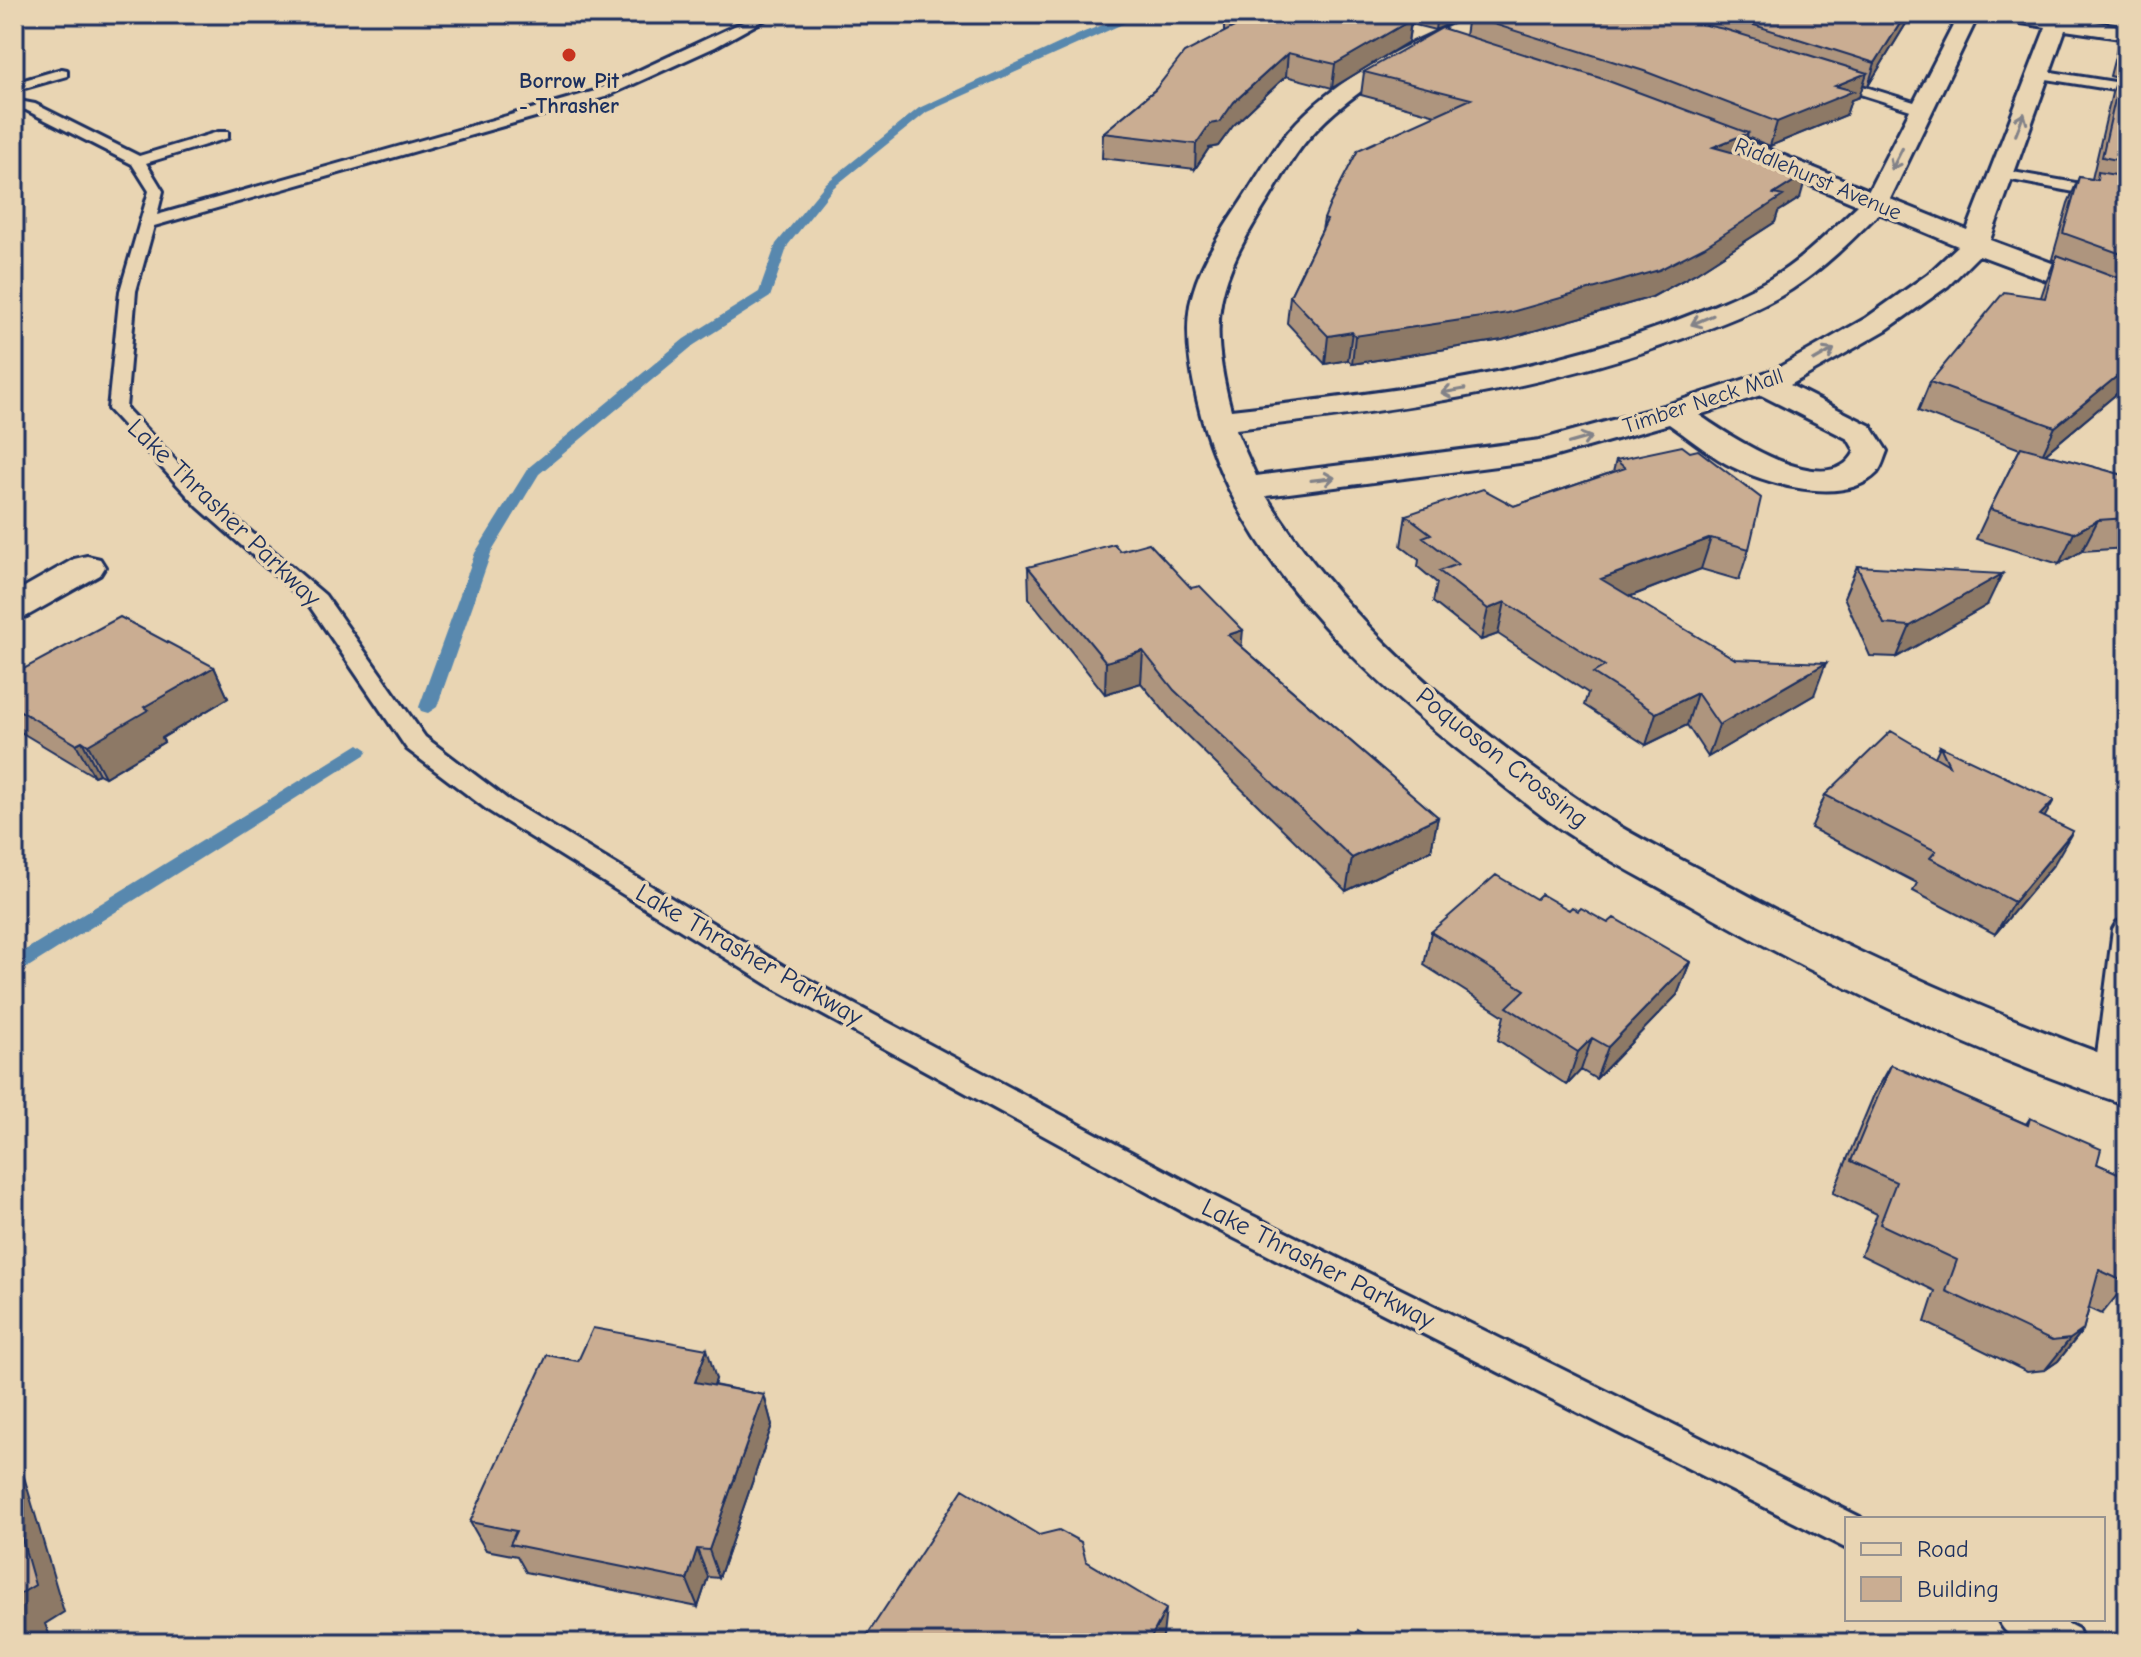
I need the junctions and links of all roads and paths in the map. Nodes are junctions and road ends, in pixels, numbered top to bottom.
1 (769, 14) edge
2 (1496, 14) edge
3 (1969, 14) edge
4 (2002, 14) edge
5 (2060, 18) edge
6 (1396, 29) edge
7 (2127, 33) edge
8 (1453, 43) junction
9 (62, 73) dead end
10 (2039, 74) junction
11 (1822, 77) edge
12 (14, 87) edge
13 (2127, 88) edge
14 (14, 104) edge
15 (1922, 109) junction
16 (1667, 117) edge
17 (223, 135) dead end
18 (138, 161) junction
19 (2001, 174) junction
20 (2127, 197) edge
21 (1875, 203) junction
22 (147, 223) junction
23 (1975, 244) junction
24 (2127, 301) edge
25 (1764, 384) junction
26 (1674, 413) junction
27 (1217, 421) junction
28 (1245, 488) junction
29 (87, 567) dead end
30 (14, 608) edge
31 (2127, 929) edge
32 (2118, 1081) edge
33 (1845, 1529) edge
34 (2022, 1621) edge
35 (2064, 1643) edge

1 - 22 lane
2 - 8 street, Poquoson Crossing
3 - 15 street
4 - 5 street
5 - 7 street
5 - 10 street, Timber Neck Mall
6 - 8 street
8 - 27 street, Poquoson Crossing
9 - 12 lane
10 - 13 lane
19 -> 10 street, Timber Neck Mall
11 - 15 lane
14 - 18 lane
15 -> 21 street
16 - 21 street, Riddlehurst Avenue
17 - 18 lane
18 - 22 lane, Lake Thrasher Parkway
19 - 20 lane
19 - 23 street, Timber Neck Mall
21 - 23 street, Riddlehurst Avenue
21 -> 27 street
22 - 33 lane, Lake Thrasher Parkway
23 - 24 street, Riddlehurst Avenue
25 -> 23 street, Timber Neck Mall
25 - 26 street, Timber Neck Mall
25 - 26 street
28 -> 26 street, Timber Neck Mall
27 - 28 street, Poquoson Crossing
28 - 32 street, Poquoson Crossing
29 - 30 street
31 - 32 lane
34 - 35 lane

